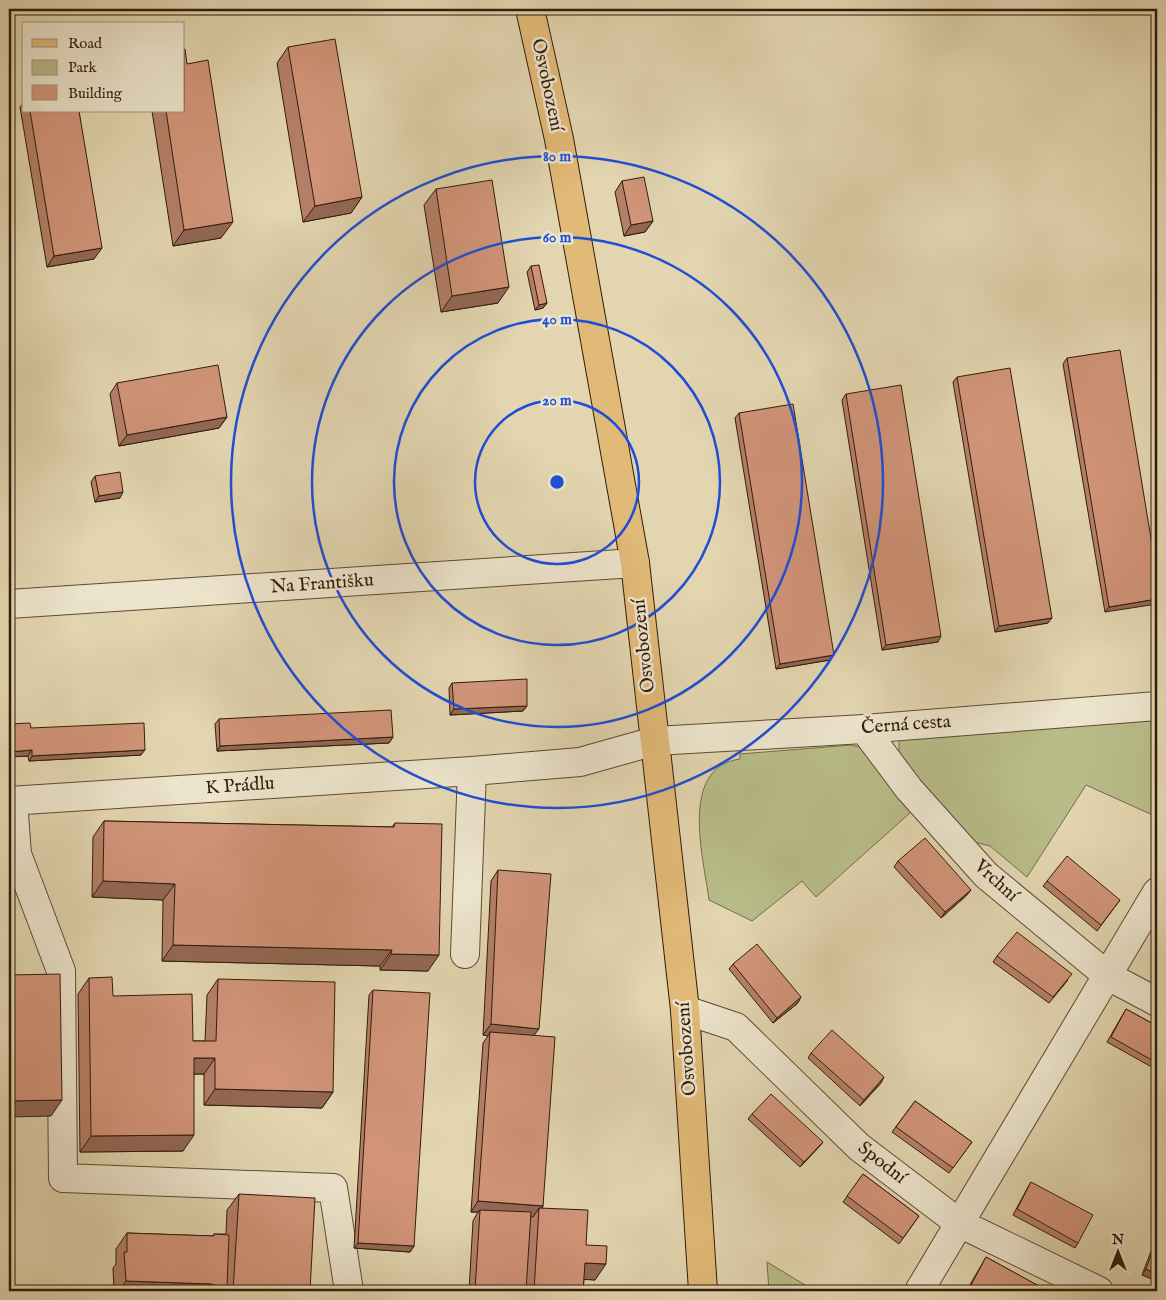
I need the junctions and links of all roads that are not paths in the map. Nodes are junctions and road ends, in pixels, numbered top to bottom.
1 (530, 9) edge
2 (635, 563) junction
3 (9, 604) edge
4 (1157, 706) edge
5 (864, 728) junction
6 (655, 741) junction
7 (472, 771) junction
8 (11, 801) edge
9 (1157, 892) edge
10 (465, 954) dead end
11 (1108, 976) junction
12 (1157, 1002) edge
13 (685, 1010) junction
14 (959, 1223) junction
15 (349, 1291) edge
16 (703, 1291) edge
17 (919, 1291) edge
18 (1099, 1291) edge

1 - 2 main road, Osvobození
2 - 3 street, Na Františku
2 - 6 main road, Osvobození
4 - 5 street, Černá cesta
5 - 6 street, Černá cesta
5 - 11 street, Vrchní
6 - 7 street, K Prádlu
6 - 13 main road, Osvobození
7 - 8 street, K Prádlu
7 - 10 street
8 - 15 street
9 - 11 street
11 - 12 street, Vrchní
11 - 14 street
13 - 14 street, Spodní
13 - 16 main road, Osvobození
14 - 17 street
14 - 18 street, Spodní

